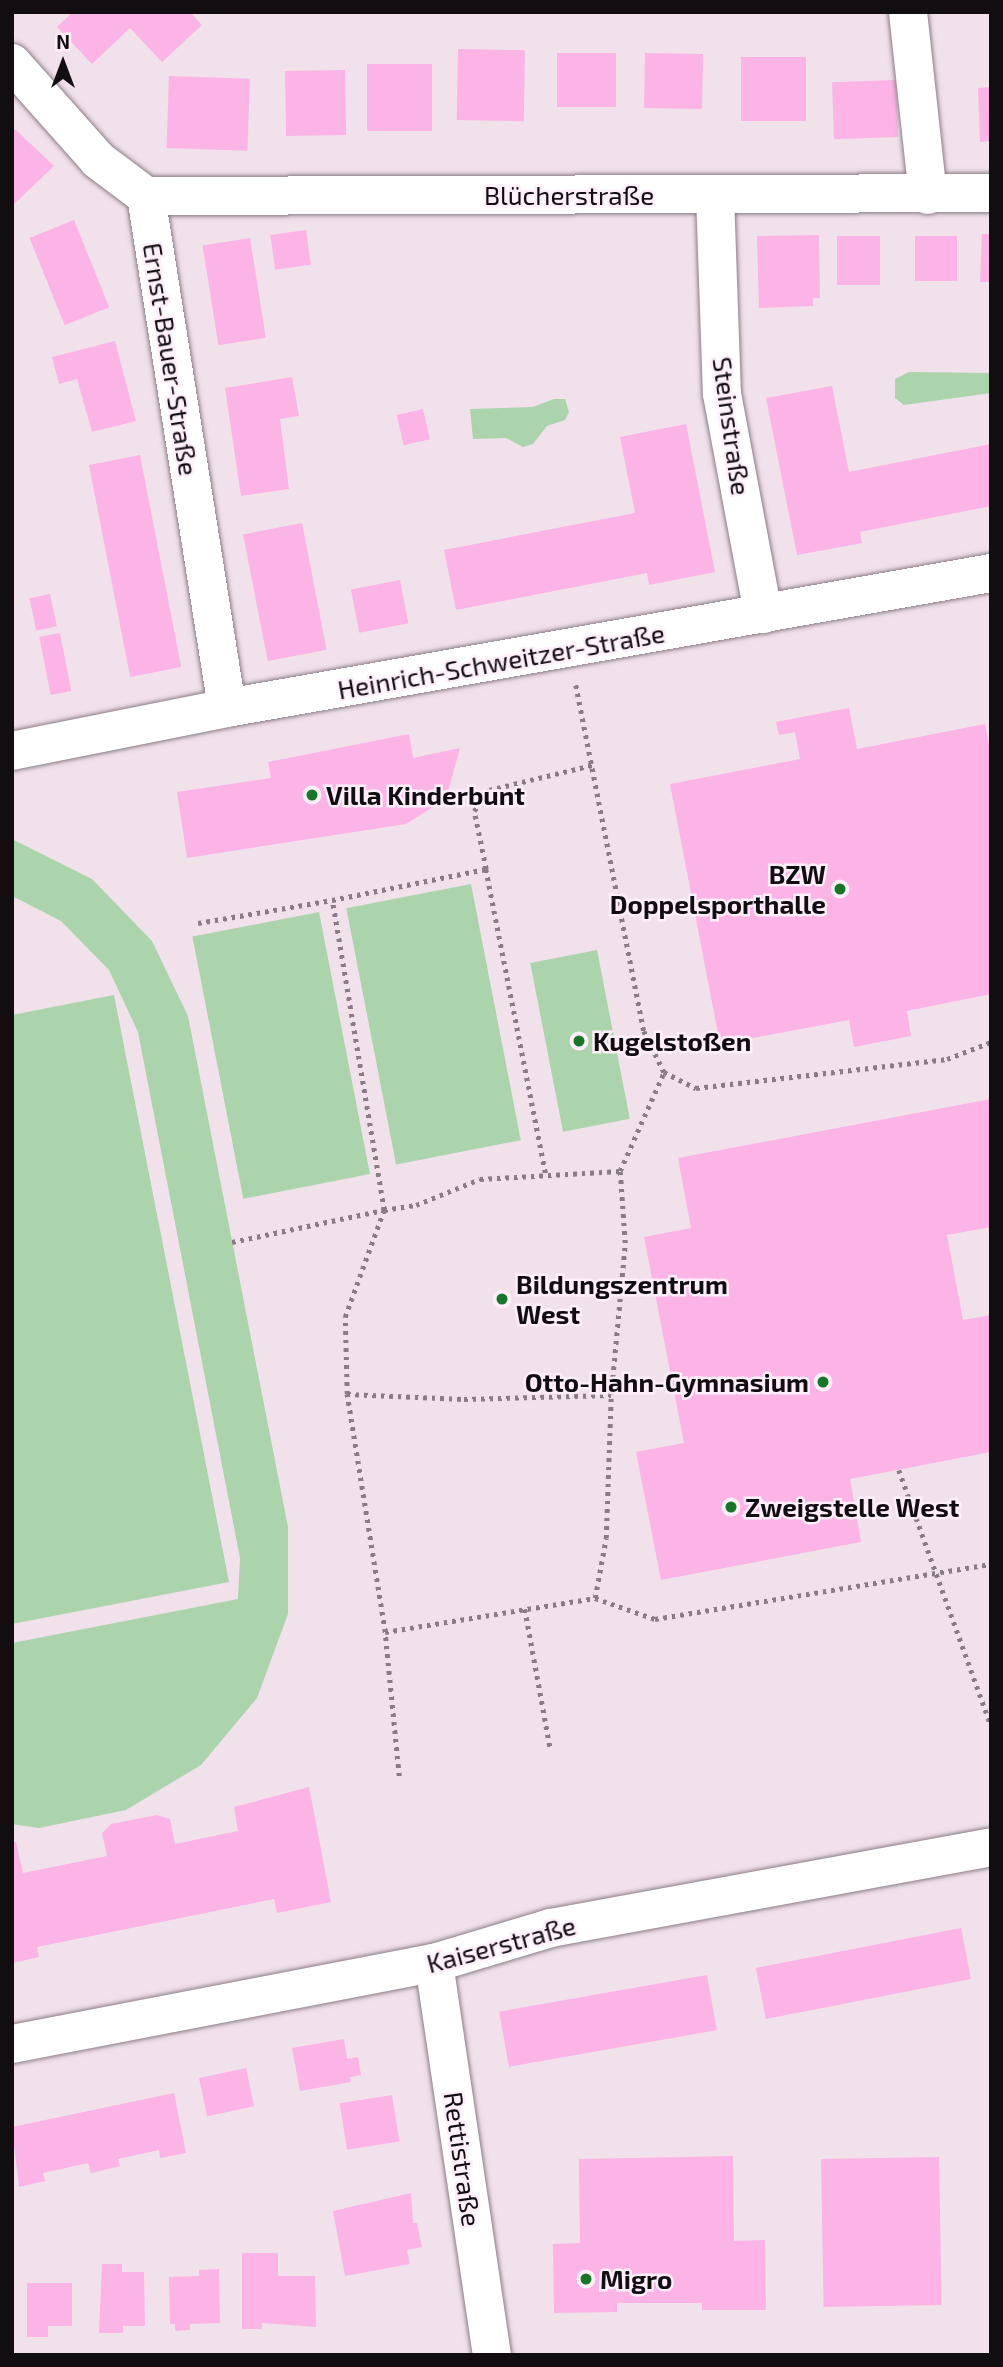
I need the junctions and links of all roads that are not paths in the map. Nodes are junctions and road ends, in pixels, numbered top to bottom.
1 (908, 12) edge
2 (12, 63) edge
3 (991, 193) edge
4 (146, 195) junction
5 (715, 195) junction
6 (928, 195) junction
7 (991, 573) edge
8 (763, 614) junction
9 (227, 708) junction
10 (12, 751) edge
11 (991, 1847) edge
12 (434, 1963) junction
13 (12, 2044) edge
14 (492, 2355) edge

1 - 6 street
2 - 4 street
3 - 6 street, Blücherstraße
4 - 5 street, Blücherstraße
4 - 9 street, Ernst-Bauer-Straße
5 - 6 street, Blücherstraße
5 - 8 street, Steinstraße
7 - 8 street, Heinrich-Schweitzer-Straße
8 - 9 street, Heinrich-Schweitzer-Straße
9 - 10 street, Heinrich-Schweitzer-Straße
11 - 12 street, Kaiserstraße
12 - 13 street, Kaiserstraße
12 - 14 street, Rettistraße

